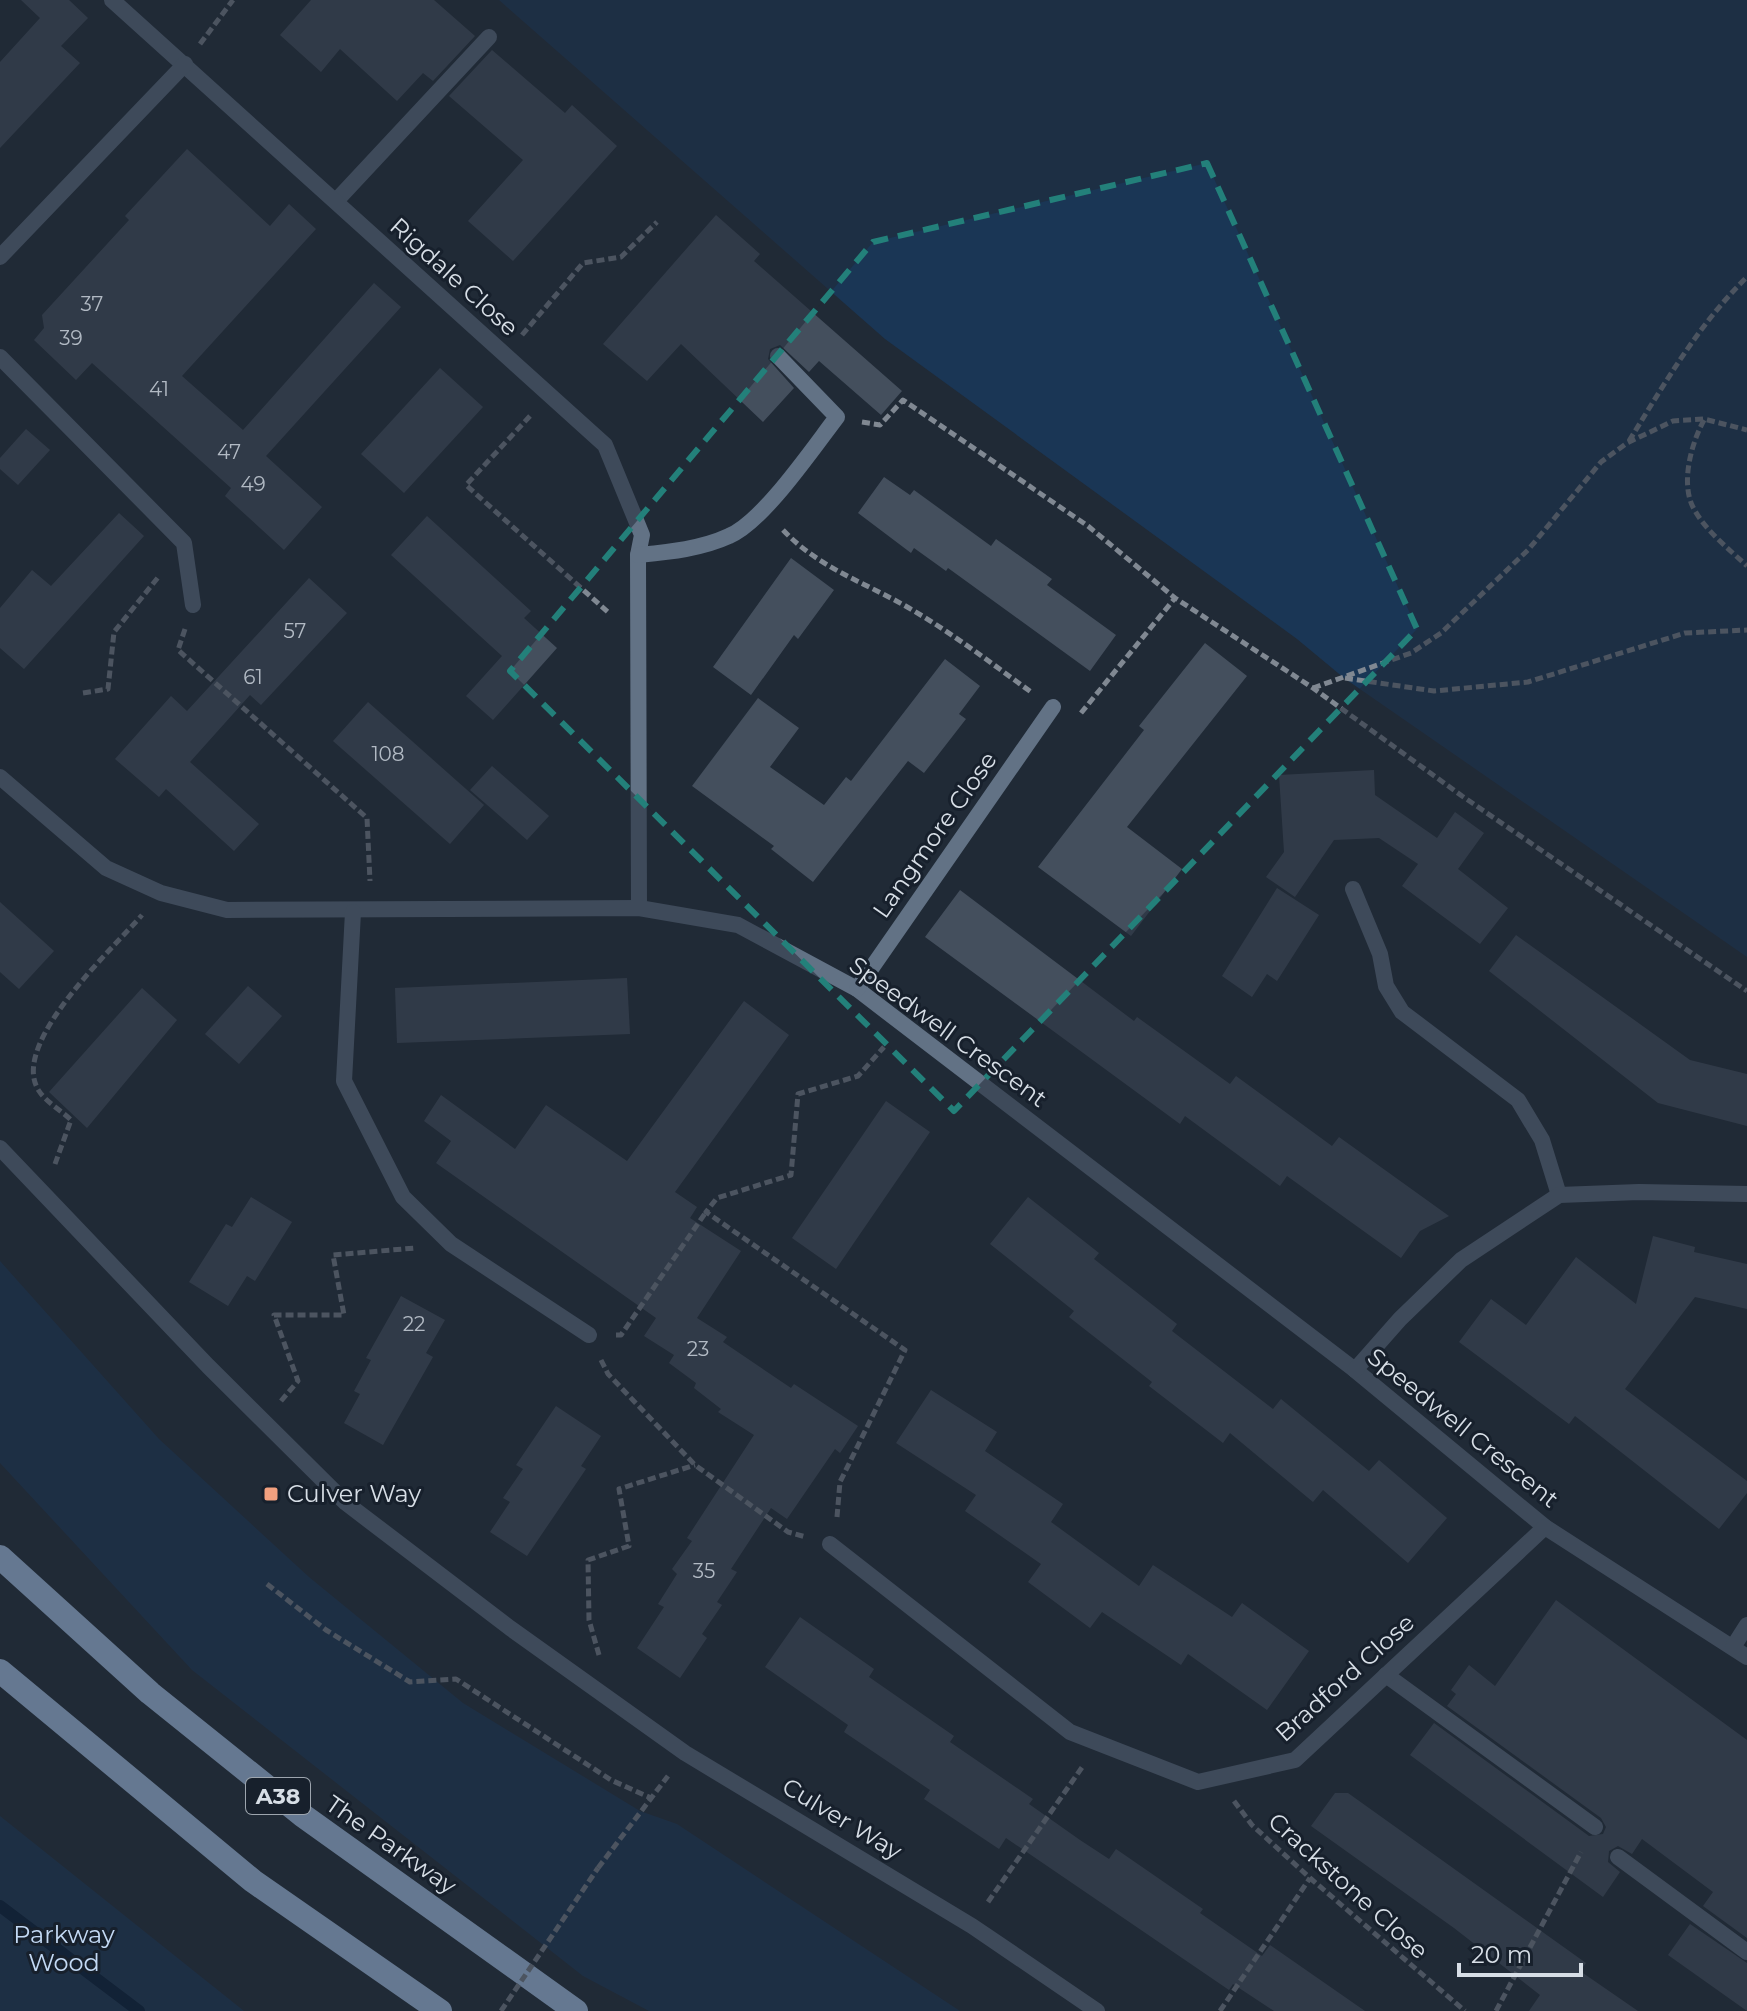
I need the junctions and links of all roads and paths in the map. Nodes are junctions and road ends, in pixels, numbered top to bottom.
1 (112, 0) edge
2 (233, 0) edge
3 (489, 37) dead end
4 (185, 64) junction
5 (336, 201) junction
6 (657, 222) dead end
7 (0, 257) edge
8 (1747, 277) edge
9 (505, 355) junction
10 (778, 356) dead end
11 (0, 357) edge
12 (550, 395) junction
13 (837, 417) junction
14 (1704, 419) junction
15 (1747, 430) edge
16 (1627, 443) junction
17 (763, 509) junction
18 (184, 543) junction
19 (638, 555) junction
20 (1747, 566) edge
21 (1175, 598) junction
22 (610, 599) dead end
23 (193, 605) joint
24 (1747, 630) edge
25 (1344, 678) junction
26 (1313, 688) junction
27 (83, 693) dead end
28 (1053, 707) junction
29 (0, 777) edge
30 (1353, 889) dead end
31 (161, 893) junction
32 (639, 908) junction
33 (372, 910) junction
34 (353, 912) junction
35 (857, 989) junction
36 (1747, 991) edge
37 (900, 1023) junction
38 (0, 1148) edge
39 (44, 1194) junction
40 (1747, 1194) edge
41 (1559, 1195) junction
42 (706, 1212) junction
43 (451, 1244) junction
44 (589, 1335) junction
45 (1355, 1370) junction
46 (305, 1462) junction
47 (695, 1465) junction
48 (1545, 1527) junction
49 (830, 1544) junction
50 (0, 1557) edge
51 (267, 1584) dead end
52 (1747, 1625) edge
53 (1733, 1647) junction
54 (1747, 1657) edge
55 (609, 1663) dead end
56 (0, 1671) edge
57 (1386, 1675) junction
58 (1099, 1743) junction
59 (685, 1753) junction
60 (1216, 1778) junction
61 (651, 1798) junction
62 (1595, 1827) joint
63 (1618, 1857) dead end
64 (1310, 1878) junction
65 (972, 1926) junction
66 (1747, 1952) edge
67 (440, 2011) edge
68 (501, 2011) edge
69 (576, 2011) edge
70 (1097, 2011) edge
71 (1220, 2011) edge
72 (1465, 2011) edge
73 (1496, 2011) edge

1 - 4 street, Rigdale Close
2 - 4 path
3 - 5 street
4 - 5 street, Rigdale Close
4 - 7 street
5 - 9 street, Rigdale Close
6 - 9 path
8 - 16 path
9 - 12 street, Rigdale Close
10 - 13 street
11 - 18 street
12 - 19 street, Rigdale Close
12 - 22 path
13 - 17 street
13 - 21 path
14 - 15 path
14 - 16 path
14 - 20 path
16 - 25 path
17 - 19 street
17 - 28 path
18 - 23 street
18 - 27 path
19 - 32 street, Rigdale Close
21 - 26 path
21 - 28 path
23 - 33 path
24 - 25 path
25 - 26 path
26 - 36 path
28 - 35 street, Langmore Close
29 - 31 street, Speedwell Crescent
30 - 41 street
31 - 34 street, Speedwell Crescent
31 - 39 path
32 - 33 street, Speedwell Crescent
32 - 35 street, Speedwell Crescent
33 - 34 street, Speedwell Crescent
34 - 43 street
35 - 37 street, Speedwell Crescent
37 - 42 path
37 - 45 street, Speedwell Crescent
38 - 39 street, Culver Way
39 - 46 street, Culver Way
40 - 41 street
41 - 45 street
42 - 44 path
42 - 49 path
43 - 44 street
43 - 46 path
44 - 47 path
45 - 48 street, Speedwell Crescent
46 - 59 street, Culver Way
47 - 49 path
47 - 55 path
48 - 53 street, Speedwell Crescent
48 - 57 street, Bradford Close
49 - 58 street, Bradford Close
50 - 69 highway, The Parkway / A38
51 - 61 path
52 - 53 street
53 - 54 street, Speedwell Crescent
56 - 67 highway
57 - 60 street, Bradford Close
57 - 62 street
58 - 60 street, Bradford Close
58 - 65 path
59 - 61 path
59 - 65 street, Culver Way
60 - 64 path, Crackstone Close
61 - 68 path, bridge
62 - 73 path
63 - 66 street
64 - 71 path
64 - 72 path, Crackstone Close
65 - 70 street, Culver Way

